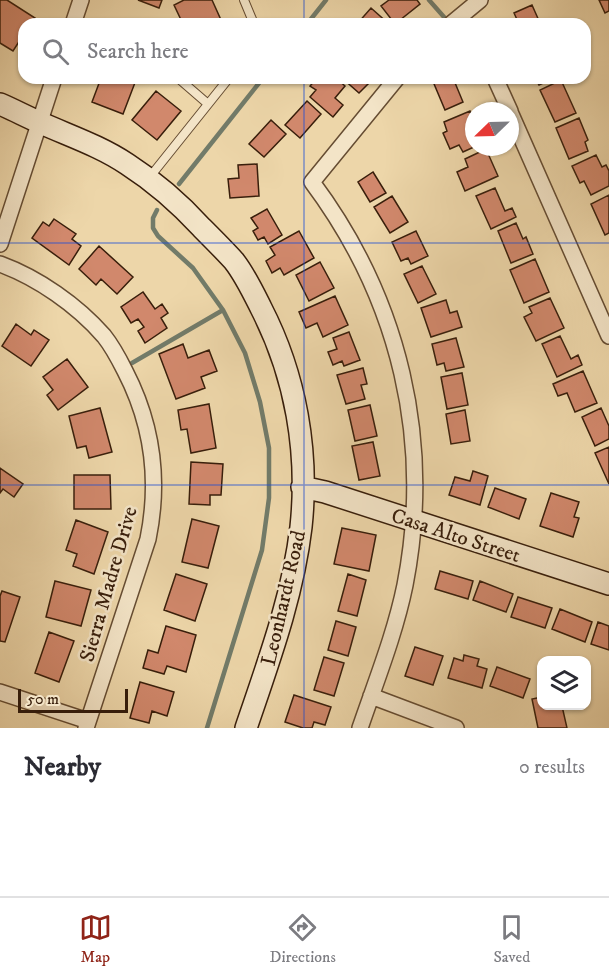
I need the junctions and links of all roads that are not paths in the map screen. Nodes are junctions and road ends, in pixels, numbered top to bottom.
1 (81, 0) edge
2 (244, 0) edge
3 (480, 0) edge
4 (468, 17) edge
5 (75, 18) edge
6 (252, 18) edge
7 (52, 84) edge
8 (185, 84) edge
9 (224, 84) edge
10 (392, 84) edge
11 (498, 84) edge
12 (506, 102) edge
13 (0, 104) edge
14 (208, 104) junction
15 (39, 122) junction
16 (519, 131) edge
17 (148, 180) junction
18 (0, 244) edge
19 (0, 264) edge
20 (609, 336) edge
21 (302, 487) junction
22 (413, 521) junction
23 (609, 584) edge
24 (0, 692) edge
25 (371, 696) junction
26 (87, 724) edge
27 (246, 728) edge
28 (360, 728) edge
29 (456, 728) edge

1 - 5 street
2 - 6 lane
3 - 4 street
7 - 15 street
8 - 14 lane
9 - 14 lane
10 - 22 street
11 - 12 street
13 - 15 street, Leonhardt Road
14 - 17 lane
15 - 17 street, Leonhardt Road
15 - 18 street
16 - 20 street
17 - 21 street, Leonhardt Road
19 - 26 street, Sierra Madre Drive
21 - 22 street, Casa Alto Street
21 - 27 street, Leonhardt Road
22 - 23 street, Casa Alto Street
22 - 25 street
24 - 26 street
25 - 28 street
25 - 29 street

